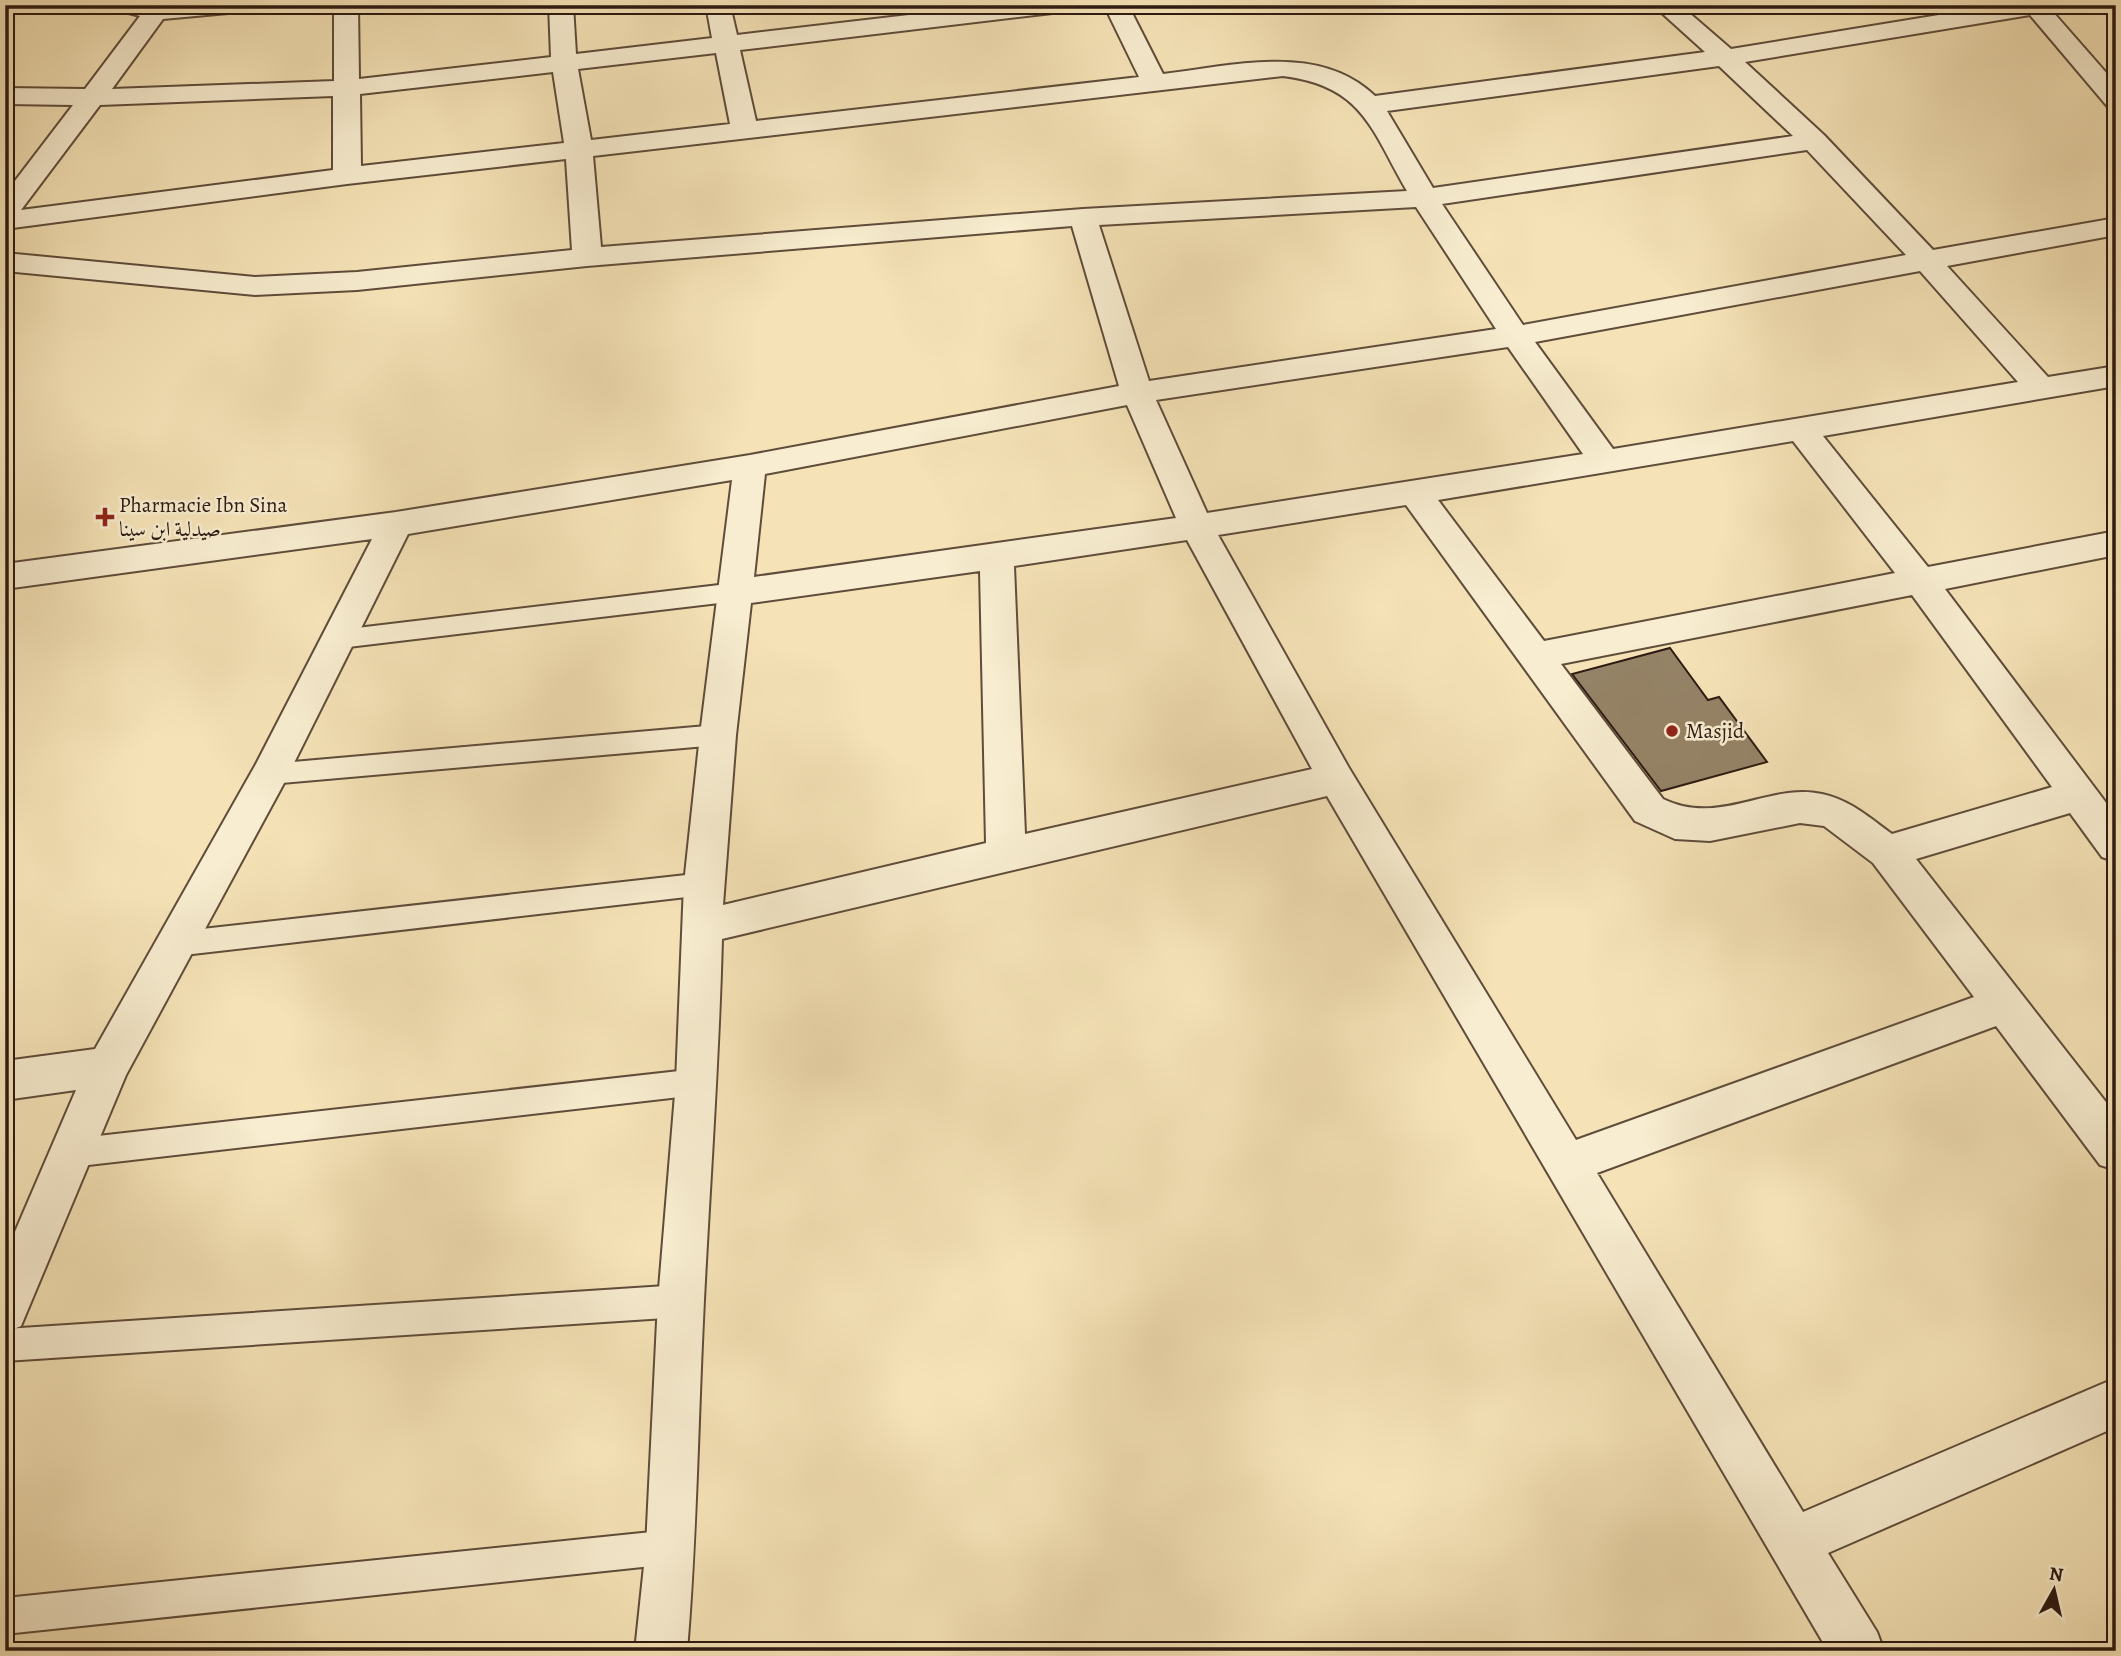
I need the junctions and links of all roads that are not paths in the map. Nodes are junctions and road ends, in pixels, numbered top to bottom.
1 (126, 5) edge
2 (239, 5) edge
3 (346, 5) edge
4 (561, 5) edge
5 (718, 5) edge
6 (1061, 5) edge
7 (1116, 5) edge
8 (1665, 5) edge
9 (2040, 6) edge
10 (158, 9) edge
11 (1867, 14) dead end
12 (1887, 31) junction
13 (727, 43) junction
14 (1728, 57) junction
15 (564, 64) junction
16 (1155, 83) junction
17 (347, 88) junction
18 (5, 96) edge
19 (93, 97) junction
20 (2116, 100) edge
21 (1370, 105) junction
22 (745, 131) junction
23 (1814, 141) junction
24 (579, 150) junction
25 (347, 176) junction
26 (1425, 198) junction
27 (5, 213) edge
28 (1083, 217) junction
29 (5, 221) edge
30 (2116, 226) edge
31 (587, 257) junction
32 (1928, 260) junction
33 (5, 262) edge
34 (1514, 336) junction
35 (2116, 376) edge
36 (2041, 389) junction
37 (1138, 393) junction
38 (1800, 428) junction
39 (1604, 460) junction
40 (750, 466) junction
41 (1415, 493) junction
42 (396, 524) junction
43 (1196, 525) junction
44 (2116, 543) edge
45 (997, 558) junction
46 (5, 577) edge
47 (1920, 581) junction
48 (736, 592) junction
49 (340, 639) junction
50 (1535, 656) junction
51 (718, 735) junction
52 (270, 774) junction
53 (1336, 779) junction
54 (2078, 795) junction
55 (2116, 846) edge
56 (1887, 852) junction
57 (1006, 854) junction
58 (705, 884) junction
59 (703, 927) junction
60 (175, 944) junction
61 (2002, 1006) junction
62 (108, 1066) junction
63 (5, 1081) edge
64 (697, 1082) junction
65 (2116, 1150) edge
66 (71, 1153) junction
67 (1566, 1164) junction
68 (681, 1301) junction
69 (5, 1310) edge
70 (5, 1345) edge
71 (2116, 1402) edge
72 (1793, 1542) junction
73 (671, 1547) junction
74 (5, 1616) edge
75 (661, 1651) edge
76 (1858, 1651) edge

1 - 10 street
2 - 10 street
3 - 17 street
4 - 15 street
5 - 13 street
6 - 13 street
7 - 16 street
8 - 14 street
9 - 12 street
9 - 20 street
10 - 19 street
11 - 12 street
12 - 14 street
13 - 15 street
13 - 22 street
14 - 21 street
14 - 23 street
15 - 17 street
15 - 24 street
16 - 21 street
16 - 22 street
17 - 19 street
17 - 25 street
18 - 19 street
19 - 27 street
21 - 26 street
22 - 24 street
23 - 26 street
23 - 32 street
24 - 25 street
24 - 31 street
25 - 29 street
26 - 28 street
26 - 34 street
28 - 31 street
28 - 37 street
30 - 32 street
31 - 33 street
32 - 34 street
32 - 36 street
34 - 37 street
34 - 39 street
35 - 36 street
36 - 38 street
37 - 40 street
37 - 43 street
38 - 39 street
38 - 47 street
39 - 41 street
40 - 42 street
40 - 48 street
41 - 43 street
41 - 50 street
42 - 46 street
42 - 49 street
43 - 45 street
43 - 53 street
44 - 47 street
45 - 48 street
45 - 57 street
47 - 50 street
47 - 54 street
48 - 49 lane
48 - 51 street
49 - 52 street
50 - 56 street
51 - 52 lane
51 - 58 street
52 - 60 street
53 - 57 street
53 - 67 street
54 - 55 street
54 - 56 street
56 - 61 street
57 - 59 street
58 - 59 street
58 - 60 lane
59 - 64 street
60 - 62 street
61 - 65 street
61 - 67 street
62 - 63 street
62 - 66 street
64 - 66 lane
64 - 68 street
66 - 69 street
67 - 72 street
68 - 70 lane
68 - 73 street
71 - 72 street
72 - 76 street
73 - 74 lane
73 - 75 street

